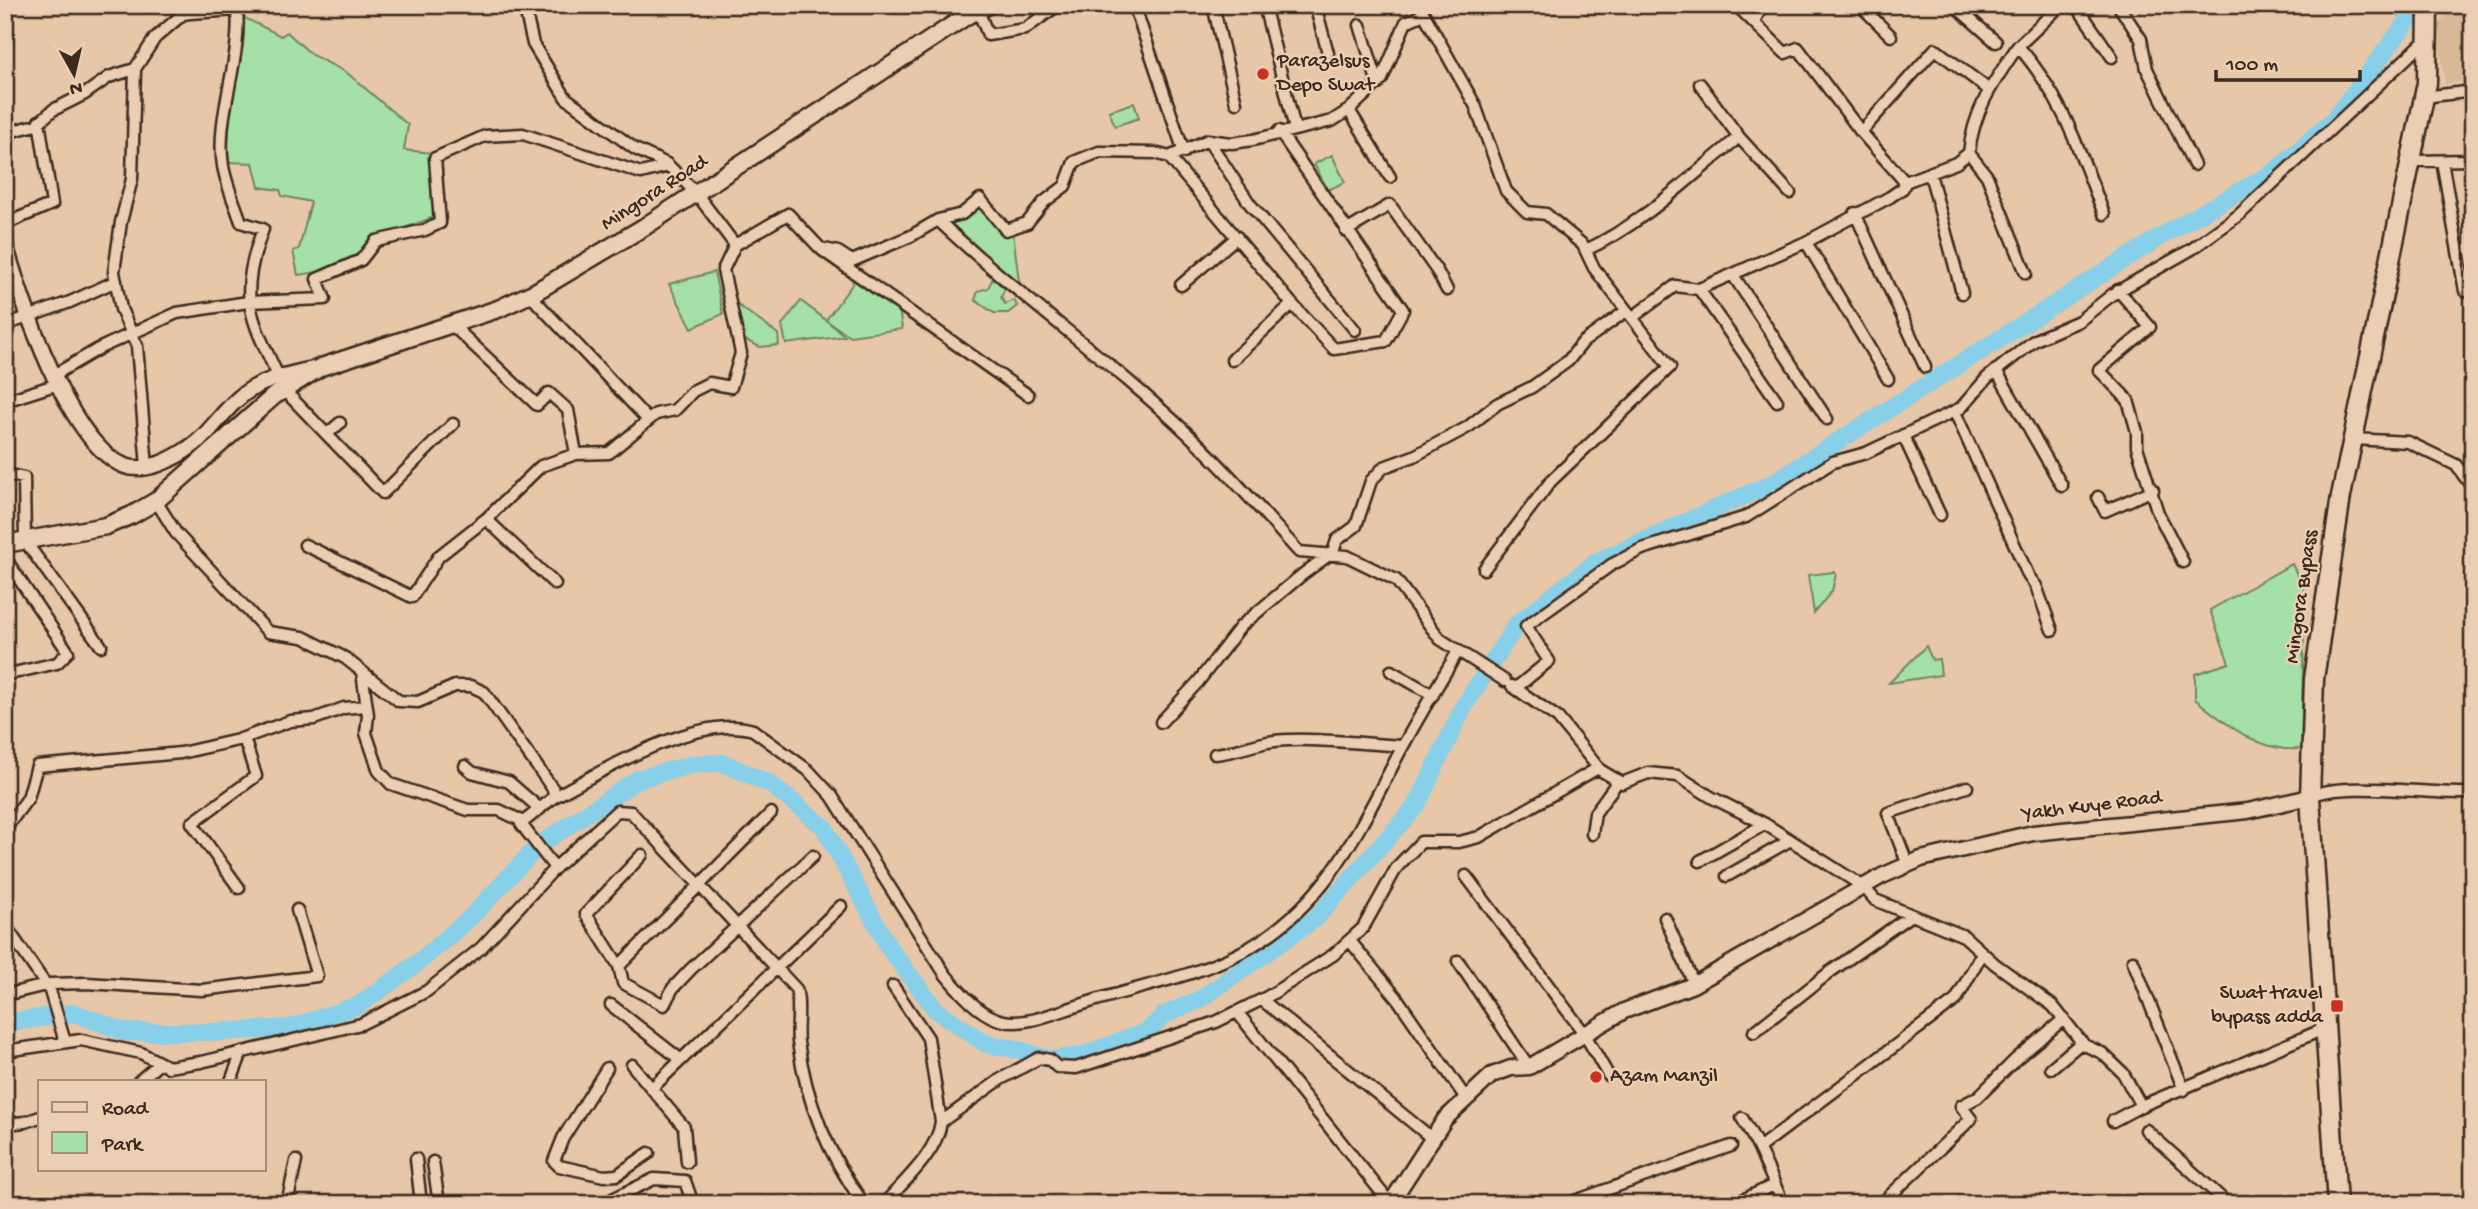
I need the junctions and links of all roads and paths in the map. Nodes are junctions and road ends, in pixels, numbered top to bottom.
1 (524, 5) edge
2 (1058, 5) edge
3 (1134, 5) edge
4 (1213, 5) edge
5 (1264, 5) edge
6 (1315, 5) edge
7 (1736, 5) edge
8 (1763, 5) edge
9 (1860, 5) edge
10 (1954, 5) edge
11 (2061, 5) edge
12 (2076, 5) edge
13 (2118, 5) edge
14 (2428, 5) edge
15 (983, 8) edge
16 (190, 9) edge
17 (1422, 10) edge
18 (1754, 21) junction
19 (1360, 25) dead end
20 (1891, 36) dead end
21 (2427, 36) junction
22 (1996, 42) dead end
23 (2018, 46) junction
24 (1328, 53) dead end
25 (2112, 57) dead end
26 (135, 69) junction
27 (1378, 84) junction
28 (1700, 84) dead end
29 (1988, 89) junction
30 (2473, 92) edge
31 (2424, 97) junction
32 (1236, 103) dead end
33 (1349, 110) junction
34 (39, 121) junction
35 (1295, 129) junction
36 (1279, 131) junction
37 (1861, 132) junction
38 (5, 134) edge
39 (1740, 137) junction
40 (1208, 140) junction
41 (1184, 152) junction
42 (1969, 153) junction
43 (1169, 157) junction
44 (2473, 160) edge
45 (2412, 161) junction
46 (2442, 161) junction
47 (2194, 165) dead end
48 (669, 166) junction
49 (1927, 174) junction
50 (1390, 177) dead end
51 (1905, 182) junction
52 (696, 193) junction
53 (1790, 193) dead end
54 (1856, 213) junction
55 (2104, 214) dead end
56 (938, 220) junction
57 (5, 224) edge
58 (1346, 231) junction
59 (1237, 237) junction
60 (1806, 242) junction
61 (5, 244) edge
62 (736, 245) junction
63 (820, 248) junction
64 (1586, 250) junction
65 (2025, 273) dead end
66 (1733, 275) junction
67 (116, 281) junction
68 (1181, 285) dead end
69 (1699, 289) junction
70 (1447, 290) dead end
71 (2118, 290) junction
72 (2465, 291) dead end
73 (1962, 293) dead end
74 (530, 295) junction
75 (248, 302) junction
76 (1292, 304) junction
77 (29, 317) junction
78 (1633, 317) junction
79 (450, 323) junction
80 (5, 326) edge
81 (1355, 330) dead end
82 (132, 335) junction
83 (1232, 360) dead end
84 (1926, 368) dead end
85 (1996, 370) junction
86 (56, 379) junction
87 (1888, 380) dead end
88 (281, 384) junction
89 (1028, 395) dead end
90 (5, 401) edge
91 (1776, 401) dead end
92 (1955, 412) junction
93 (1827, 419) dead end
94 (648, 420) junction
95 (340, 422) dead end
96 (453, 424) dead end
97 (327, 434) junction
98 (1903, 435) junction
99 (2353, 439) junction
100 (576, 454) junction
101 (147, 467) junction
102 (5, 474) edge
103 (2062, 486) dead end
104 (2473, 488) edge
105 (2153, 490) junction
106 (2098, 497) dead end
107 (156, 501) junction
108 (1940, 514) dead end
109 (486, 519) junction
110 (25, 541) junction
111 (5, 544) edge
112 (305, 545) dead end
113 (1334, 552) junction
114 (5, 558) edge
115 (2183, 562) dead end
116 (1484, 569) dead end
117 (555, 584) dead end
118 (2052, 630) dead end
119 (101, 646) dead end
120 (1461, 653) junction
121 (1391, 671) dead end
122 (362, 672) junction
123 (5, 674) edge
124 (1516, 688) junction
125 (1433, 695) junction
126 (366, 706) junction
127 (1161, 722) dead end
128 (244, 738) junction
129 (1403, 746) junction
130 (1215, 754) dead end
131 (465, 765) dead end
132 (1598, 768) junction
133 (1618, 781) junction
134 (1967, 787) dead end
135 (2473, 793) edge
136 (554, 797) junction
137 (2311, 797) junction
138 (540, 809) junction
139 (771, 813) dead end
140 (1765, 824) junction
141 (524, 825) junction
142 (5, 829) edge
143 (1592, 834) dead end
144 (1789, 841) junction
145 (642, 855) dead end
146 (813, 856) dead end
147 (1700, 861) dead end
148 (553, 865) junction
149 (1908, 865) junction
150 (1466, 876) dead end
151 (1727, 876) dead end
152 (698, 884) junction
153 (1864, 887) junction
154 (239, 888) dead end
155 (841, 906) dead end
156 (297, 910) dead end
157 (1911, 915) junction
158 (1665, 918) dead end
159 (5, 925) edge
160 (738, 927) junction
161 (1350, 941) junction
162 (1982, 953) junction
163 (1458, 961) dead end
164 (2133, 961) dead end
165 (619, 966) junction
166 (776, 968) junction
167 (1694, 984) junction
168 (893, 986) dead end
169 (48, 988) junction
170 (5, 995) edge
171 (1262, 1000) junction
172 (611, 1005) dead end
173 (1237, 1012) junction
174 (2064, 1019) junction
175 (2324, 1029) junction
176 (1754, 1032) dead end
177 (1584, 1033) junction
178 (65, 1042) junction
179 (2082, 1042) junction
180 (5, 1051) edge
181 (242, 1052) junction
182 (681, 1060) junction
183 (160, 1063) junction
184 (632, 1065) dead end
185 (1529, 1067) junction
186 (607, 1068) dead end
187 (2051, 1068) dead end
188 (1608, 1075) dead end
189 (140, 1080) edge
190 (231, 1080) edge
191 (653, 1087) junction
192 (2184, 1090) junction
193 (1465, 1097) junction
194 (2141, 1106) junction
195 (38, 1118) edge
196 (1742, 1118) dead end
197 (2113, 1121) dead end
198 (941, 1122) junction
199 (5, 1124) edge
200 (2146, 1130) dead end
201 (1434, 1140) junction
202 (1731, 1146) dead end
203 (1760, 1147) junction
204 (649, 1153) dead end
205 (416, 1159) dead end
206 (296, 1161) dead end
207 (433, 1162) dead end
208 (687, 1163) dead end
209 (1774, 1185) junction
210 (287, 1204) edge
211 (421, 1204) edge
212 (439, 1204) edge
213 (602, 1204) edge
214 (693, 1204) edge
215 (864, 1204) edge
216 (884, 1204) edge
217 (1390, 1204) edge
218 (1566, 1204) edge
219 (1734, 1204) edge
220 (1783, 1204) edge
221 (1881, 1204) edge
222 (2228, 1204) edge
223 (2337, 1204) edge

1 - 48 street
2 - 15 street
3 - 41 street
4 - 32 street
5 - 35 street
6 - 24 street
7 - 18 street
8 - 18 street
9 - 20 street
10 - 22 street
11 - 23 street
12 - 25 street
13 - 47 street
14 - 21 highway, Mingora Bypass
15 - 52 main road, Mingora Road
16 - 26 street
16 - 75 street
17 - 27 street
17 - 64 street
18 - 37 street
19 - 27 street
21 - 31 highway, Mingora Bypass
21 - 71 street
23 - 29 street
23 - 55 street
26 - 34 street
26 - 67 street
27 - 33 street
28 - 39 street
29 - 37 street
29 - 42 street
30 - 31 street
31 - 45 highway, Mingora Bypass
33 - 35 street
33 - 50 street
34 - 38 street
34 - 57 street
35 - 36 street
36 - 40 street
36 - 58 street
37 - 51 street
39 - 53 street
39 - 64 street
40 - 41 street
40 - 81 street
41 - 43 street
42 - 49 street
42 - 65 street
43 - 56 street
43 - 59 street
44 - 46 street
45 - 46 street
45 - 99 highway, Mingora Bypass
46 - 72 street
48 - 52 street
48 - 75 street
49 - 51 street
49 - 73 street
51 - 54 street
52 - 62 street
52 - 74 main road, Mingora Road
54 - 60 street
54 - 84 street
56 - 63 street
56 - 113 street
58 - 70 street
58 - 76 street
59 - 68 street
59 - 76 street
60 - 66 street
60 - 87 street
61 - 77 main road
62 - 63 street
62 - 94 street
63 - 89 street
64 - 78 street
66 - 69 street
66 - 93 street
67 - 77 street
67 - 82 street
69 - 78 street
69 - 91 street
71 - 85 street
71 - 105 street
74 - 79 main road, Mingora Road
74 - 94 street
75 - 82 street
75 - 88 street
76 - 83 street
77 - 80 street
77 - 86 main road
78 - 113 street
78 - 116 street
79 - 88 main road, Mingora Road
79 - 100 street
82 - 86 street
82 - 101 street
85 - 92 street
85 - 103 street
86 - 90 street
86 - 101 main road
88 - 97 street
88 - 101 main road
88 - 107 main road, Mingora Road
92 - 98 street
92 - 118 street
94 - 100 street
95 - 97 street
96 - 97 street
98 - 108 street
98 - 124 street
99 - 104 street
99 - 137 highway, Mingora Bypass
100 - 109 street
102 - 110 street
105 - 106 street
105 - 115 street
107 - 110 main road, Mingora Road
107 - 122 street
109 - 112 street
109 - 117 street
110 - 111 main road, Mingora Road
110 - 119 street
113 - 120 street
113 - 127 street
114 - 123 street
120 - 124 street
120 - 125 street
121 - 125 street
122 - 126 street
122 - 136 street
124 - 132 street
125 - 129 street
126 - 128 street
126 - 141 street
128 - 142 street
128 - 154 street
129 - 130 street
129 - 136 street
131 - 138 street
132 - 133 street
132 - 161 street
133 - 140 street
133 - 143 street
134 - 149 street
135 - 137 street
136 - 138 street
137 - 149 main road, Yakh Kuye Road
137 - 175 highway, Mingora Bypass
138 - 141 street
139 - 152 street
140 - 144 street
140 - 147 street
141 - 148 street
144 - 151 street
144 - 153 street
145 - 165 street
146 - 160 street
148 - 152 street
148 - 181 street
149 - 153 main road, Yakh Kuye Road
150 - 177 street
152 - 160 street
152 - 165 street
153 - 157 street
153 - 167 main road, Yakh Kuye Road
155 - 166 street
156 - 169 street
157 - 162 street
157 - 176 street
158 - 167 street
159 - 169 street
160 - 165 street
160 - 166 street
161 - 171 street
161 - 193 street
162 - 174 street
162 - 203 street
163 - 185 street
164 - 192 street
166 - 182 street
166 - 215 street
167 - 177 main road, Yakh Kuye Road
168 - 198 street
169 - 170 street
169 - 178 street
171 - 173 street
171 - 201 street
172 - 182 street
173 - 198 street
173 - 217 street
174 - 179 street
174 - 221 street
175 - 192 street
175 - 223 highway, Mingora Bypass
177 - 185 main road, Yakh Kuye Road
177 - 188 street
178 - 180 street
178 - 183 street
179 - 187 street
179 - 194 street
181 - 183 street
181 - 190 street
182 - 191 street
183 - 189 street
184 - 191 street
185 - 193 main road
186 - 204 street
191 - 208 street
192 - 194 street
193 - 201 main road
194 - 197 street
195 - 199 street
196 - 203 street
198 - 216 street
200 - 222 street
201 - 217 main road
202 - 218 street
203 - 209 street
205 - 211 street
206 - 210 street
207 - 212 street
209 - 219 street
209 - 220 street
213 - 214 street

